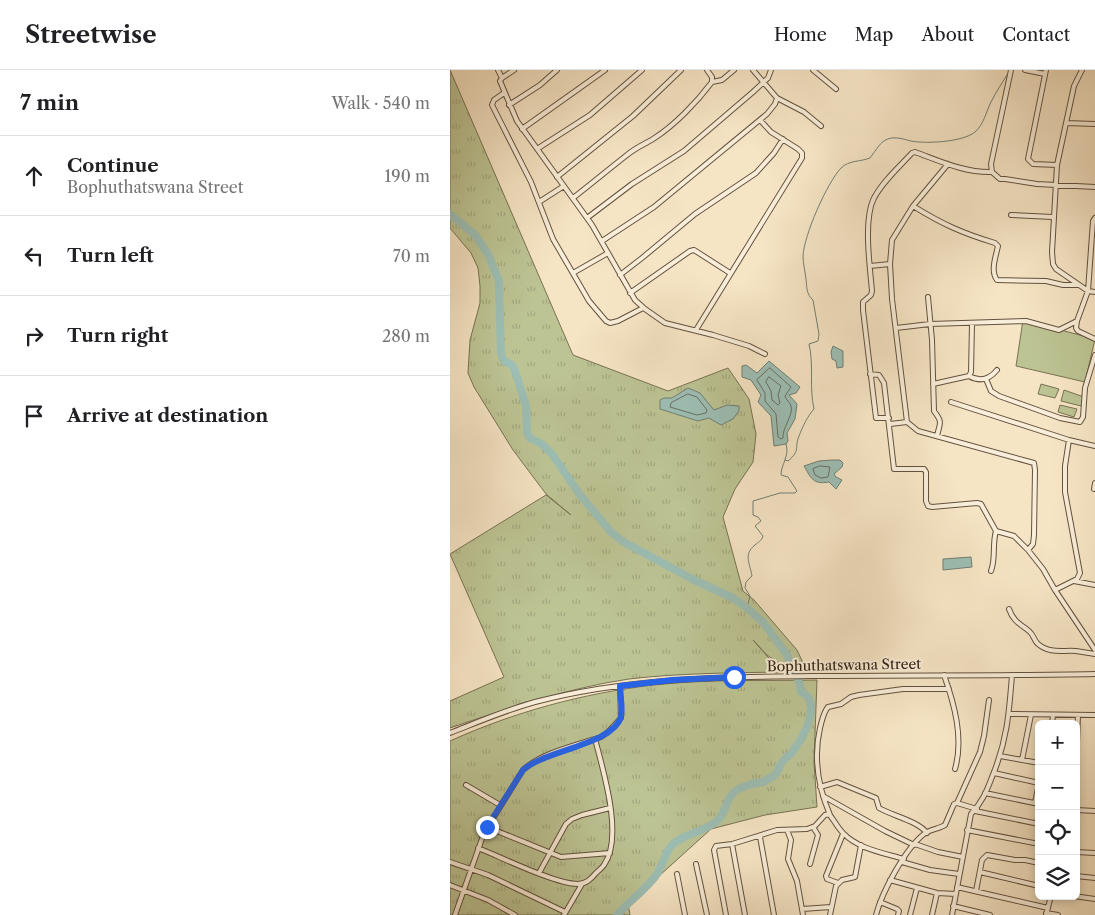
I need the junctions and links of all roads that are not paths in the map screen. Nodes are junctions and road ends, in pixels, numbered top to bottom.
1 (498, 70) edge
2 (514, 70) edge
3 (557, 70) edge
4 (605, 70) edge
5 (642, 70) edge
6 (681, 70) edge
7 (707, 70) edge
8 (734, 70) edge
9 (753, 70) edge
10 (771, 70) edge
11 (813, 70) edge
12 (1011, 70) edge
13 (1025, 70) edge
14 (1082, 70) edge
15 (1045, 72) edge
16 (502, 78) junction
17 (712, 82) junction
18 (763, 83) junction
19 (836, 89) dead end
20 (504, 93) junction
21 (777, 98) junction
22 (509, 105) junction
23 (760, 120) junction
24 (1066, 123) junction
25 (1095, 124) edge
26 (821, 126) dead end
27 (522, 129) junction
28 (783, 139) junction
29 (537, 149) junction
30 (948, 164) junction
31 (1057, 165) junction
32 (992, 172) junction
33 (558, 177) junction
34 (1054, 185) junction
35 (564, 186) junction
36 (1095, 187) edge
37 (573, 198) junction
38 (539, 202) junction
39 (913, 206) junction
40 (1011, 214) dead end
41 (1053, 217) junction
42 (587, 218) junction
43 (1095, 218) edge
44 (602, 241) junction
45 (608, 253) junction
46 (1093, 254) edge
47 (890, 264) junction
48 (870, 266) junction
49 (573, 273) junction
50 (730, 273) junction
51 (620, 274) junction
52 (1078, 285) junction
53 (1088, 291) junction
54 (1095, 292) edge
55 (630, 293) junction
56 (928, 297) dead end
57 (643, 308) junction
58 (1077, 321) junction
59 (930, 324) junction
60 (972, 324) junction
61 (896, 328) junction
62 (696, 330) junction
63 (1095, 338) edge
64 (765, 354) dead end
65 (1095, 355) edge
66 (997, 370) dead end
67 (870, 374) junction
68 (969, 376) junction
69 (986, 379) junction
70 (933, 384) junction
71 (951, 402) dead end
72 (889, 418) junction
73 (907, 422) junction
74 (890, 424) junction
75 (937, 436) junction
76 (1069, 440) junction
77 (1095, 446) edge
78 (1095, 483) edge
79 (1094, 489) edge
80 (996, 531) junction
81 (1028, 550) junction
82 (992, 571) dead end
83 (1074, 581) junction
84 (1095, 585) edge
85 (1055, 590) junction
86 (1009, 609) dead end
87 (1095, 652) edge
88 (1095, 674) edge
89 (944, 675) junction
90 (1012, 675) junction
91 (620, 686) junction
92 (949, 689) junction
93 (989, 700) dead end
94 (1009, 714) junction
95 (1095, 714) edge
96 (1031, 715) junction
97 (1054, 715) junction
98 (1078, 715) junction
99 (1053, 720) edge
100 (450, 734) edge
101 (595, 739) junction
102 (1000, 756) junction
103 (1022, 760) junction
104 (1035, 763) edge
105 (1076, 765) edge
106 (955, 769) dead end
107 (994, 772) junction
108 (1035, 782) edge
109 (466, 785) dead end
110 (820, 787) junction
111 (985, 793) junction
112 (823, 796) junction
113 (957, 803) junction
114 (1035, 803) edge
115 (500, 805) junction
116 (610, 808) junction
117 (976, 810) junction
118 (1080, 810) edge
119 (1095, 811) edge
120 (830, 815) junction
121 (1035, 823) edge
122 (487, 827) junction
123 (813, 827) junction
124 (787, 830) junction
125 (968, 830) junction
126 (927, 833) junction
127 (843, 834) junction
128 (760, 836) junction
129 (1035, 843) edge
130 (732, 844) junction
131 (914, 844) junction
132 (861, 845) junction
133 (478, 848) junction
134 (550, 852) junction
135 (1080, 852) edge
136 (610, 853) junction
137 (1095, 853) edge
138 (962, 857) junction
139 (903, 860) junction
140 (450, 862) edge
141 (1035, 862) edge
142 (696, 864) dead end
143 (810, 864) dead end
144 (471, 869) junction
145 (980, 872) junction
146 (539, 873) junction
147 (677, 874) dead end
148 (959, 874) junction
149 (1080, 876) edge
150 (1095, 878) edge
151 (890, 880) junction
152 (838, 883) junction
153 (582, 884) junction
154 (450, 885) edge
155 (1035, 885) edge
156 (957, 887) junction
157 (917, 888) junction
158 (464, 889) junction
159 (976, 891) junction
160 (937, 893) junction
161 (956, 894) junction
162 (1080, 897) edge
163 (1095, 899) edge
164 (1050, 900) edge
165 (880, 902) junction
166 (953, 906) junction
167 (831, 907) junction
168 (1048, 908) junction
169 (802, 909) junction
170 (565, 914) edge
171 (1046, 914) edge
172 (455, 915) edge
173 (515, 915) edge
174 (685, 915) edge
175 (707, 915) edge
176 (726, 915) edge
177 (745, 915) edge
178 (774, 915) edge
179 (803, 915) edge
180 (830, 915) edge
181 (876, 915) edge
182 (898, 915) edge
183 (910, 915) edge
184 (932, 915) edge
185 (952, 915) edge
186 (990, 915) edge
187 (1058, 915) edge

1 - 16 street
2 - 16 street
3 - 22 street
4 - 27 street
5 - 29 street
6 - 33 street
7 - 17 street
8 - 17 street
9 - 18 street
10 - 18 street
11 - 19 street
12 - 32 street
13 - 15 street
14 - 24 street
15 - 31 street
16 - 20 street
17 - 37 street
18 - 21 street
18 - 42 street
20 - 22 street
20 - 38 street
21 - 23 street
21 - 26 street
22 - 27 street
23 - 28 street
23 - 44 street
24 - 25 street
24 - 31 street
27 - 29 street
28 - 50 street
28 - 51 street
29 - 33 street
30 - 32 street
30 - 39 street
30 - 48 street
31 - 34 street
32 - 34 street
33 - 35 street
34 - 36 street
34 - 41 street
35 - 37 street
35 - 38 street
37 - 42 street
38 - 49 street
39 - 47 street
39 - 52 street
40 - 41 street
41 - 52 street
42 - 44 street
43 - 46 street
44 - 45 street
45 - 49 street
45 - 51 street
46 - 53 street
47 - 48 street
47 - 61 street
48 - 67 street
49 - 57 street
50 - 55 street
50 - 62 street
51 - 55 street
52 - 53 street
53 - 54 street
53 - 58 street
55 - 57 street
56 - 59 street
57 - 62 street
58 - 60 street
58 - 63 street
59 - 60 street
59 - 61 street
59 - 70 street
60 - 68 street
61 - 73 street
62 - 64 street
65 - 69 street
66 - 69 street
67 - 72 street
67 - 72 street
68 - 69 street
68 - 70 street
70 - 75 street
71 - 76 street
72 - 74 street
73 - 74 street
73 - 75 street
74 - 80 street
75 - 81 street
76 - 77 street
76 - 83 street
78 - 79 street
80 - 81 street
80 - 82 street
81 - 85 street
83 - 84 street
83 - 85 street
85 - 87 street
86 - 87 street
88 - 90 street, Bophuthatswana Street
89 - 90 street, Bophuthatswana Street
89 - 91 street, Bophuthatswana Street
89 - 92 street
90 - 94 street
91 - 100 street, Bophuthatswana Street
91 - 101 street
92 - 106 street
92 - 110 street
93 - 113 street
94 - 96 street
94 - 102 street
95 - 98 street
96 - 97 street
96 - 103 street
97 - 98 street
97 - 99 street
98 - 105 street
101 - 115 street
101 - 116 street
102 - 103 street
102 - 107 street
103 - 104 street
107 - 108 street
107 - 111 street
109 - 115 street
110 - 112 street
110 - 126 street
111 - 114 street
111 - 117 street
112 - 120 street
112 - 131 street
113 - 117 street
113 - 126 street
115 - 122 street
116 - 134 street
116 - 136 street
117 - 121 street
117 - 125 street
118 - 119 street
120 - 123 street
120 - 127 street
122 - 133 street
122 - 134 street
123 - 124 street
123 - 143 street
124 - 128 street
124 - 169 street
125 - 129 street
125 - 138 street
126 - 131 street
127 - 132 street
127 - 152 street
128 - 130 street
128 - 178 street
130 - 176 street
130 - 177 street
131 - 138 street
131 - 139 street
132 - 139 street
132 - 152 street
133 - 144 street
133 - 146 street
134 - 136 street
134 - 146 street
135 - 137 street
136 - 153 street
138 - 148 street
139 - 148 street
139 - 151 street
140 - 144 street
141 - 145 street
142 - 175 street
144 - 158 street
144 - 170 street
145 - 155 street
145 - 159 street
146 - 153 street
147 - 174 street
148 - 156 street
149 - 150 street
151 - 157 street
151 - 165 street
152 - 167 street
153 - 170 street
154 - 158 street
156 - 159 street
156 - 161 street
157 - 160 street
157 - 183 street
158 - 172 street
158 - 173 street
159 - 168 street
160 - 161 street
160 - 184 street
161 - 166 street
162 - 163 street
164 - 168 street
165 - 181 street
165 - 182 street
166 - 185 street
166 - 186 street
167 - 169 street
167 - 180 street
168 - 171 street
169 - 179 street
171 - 187 street

